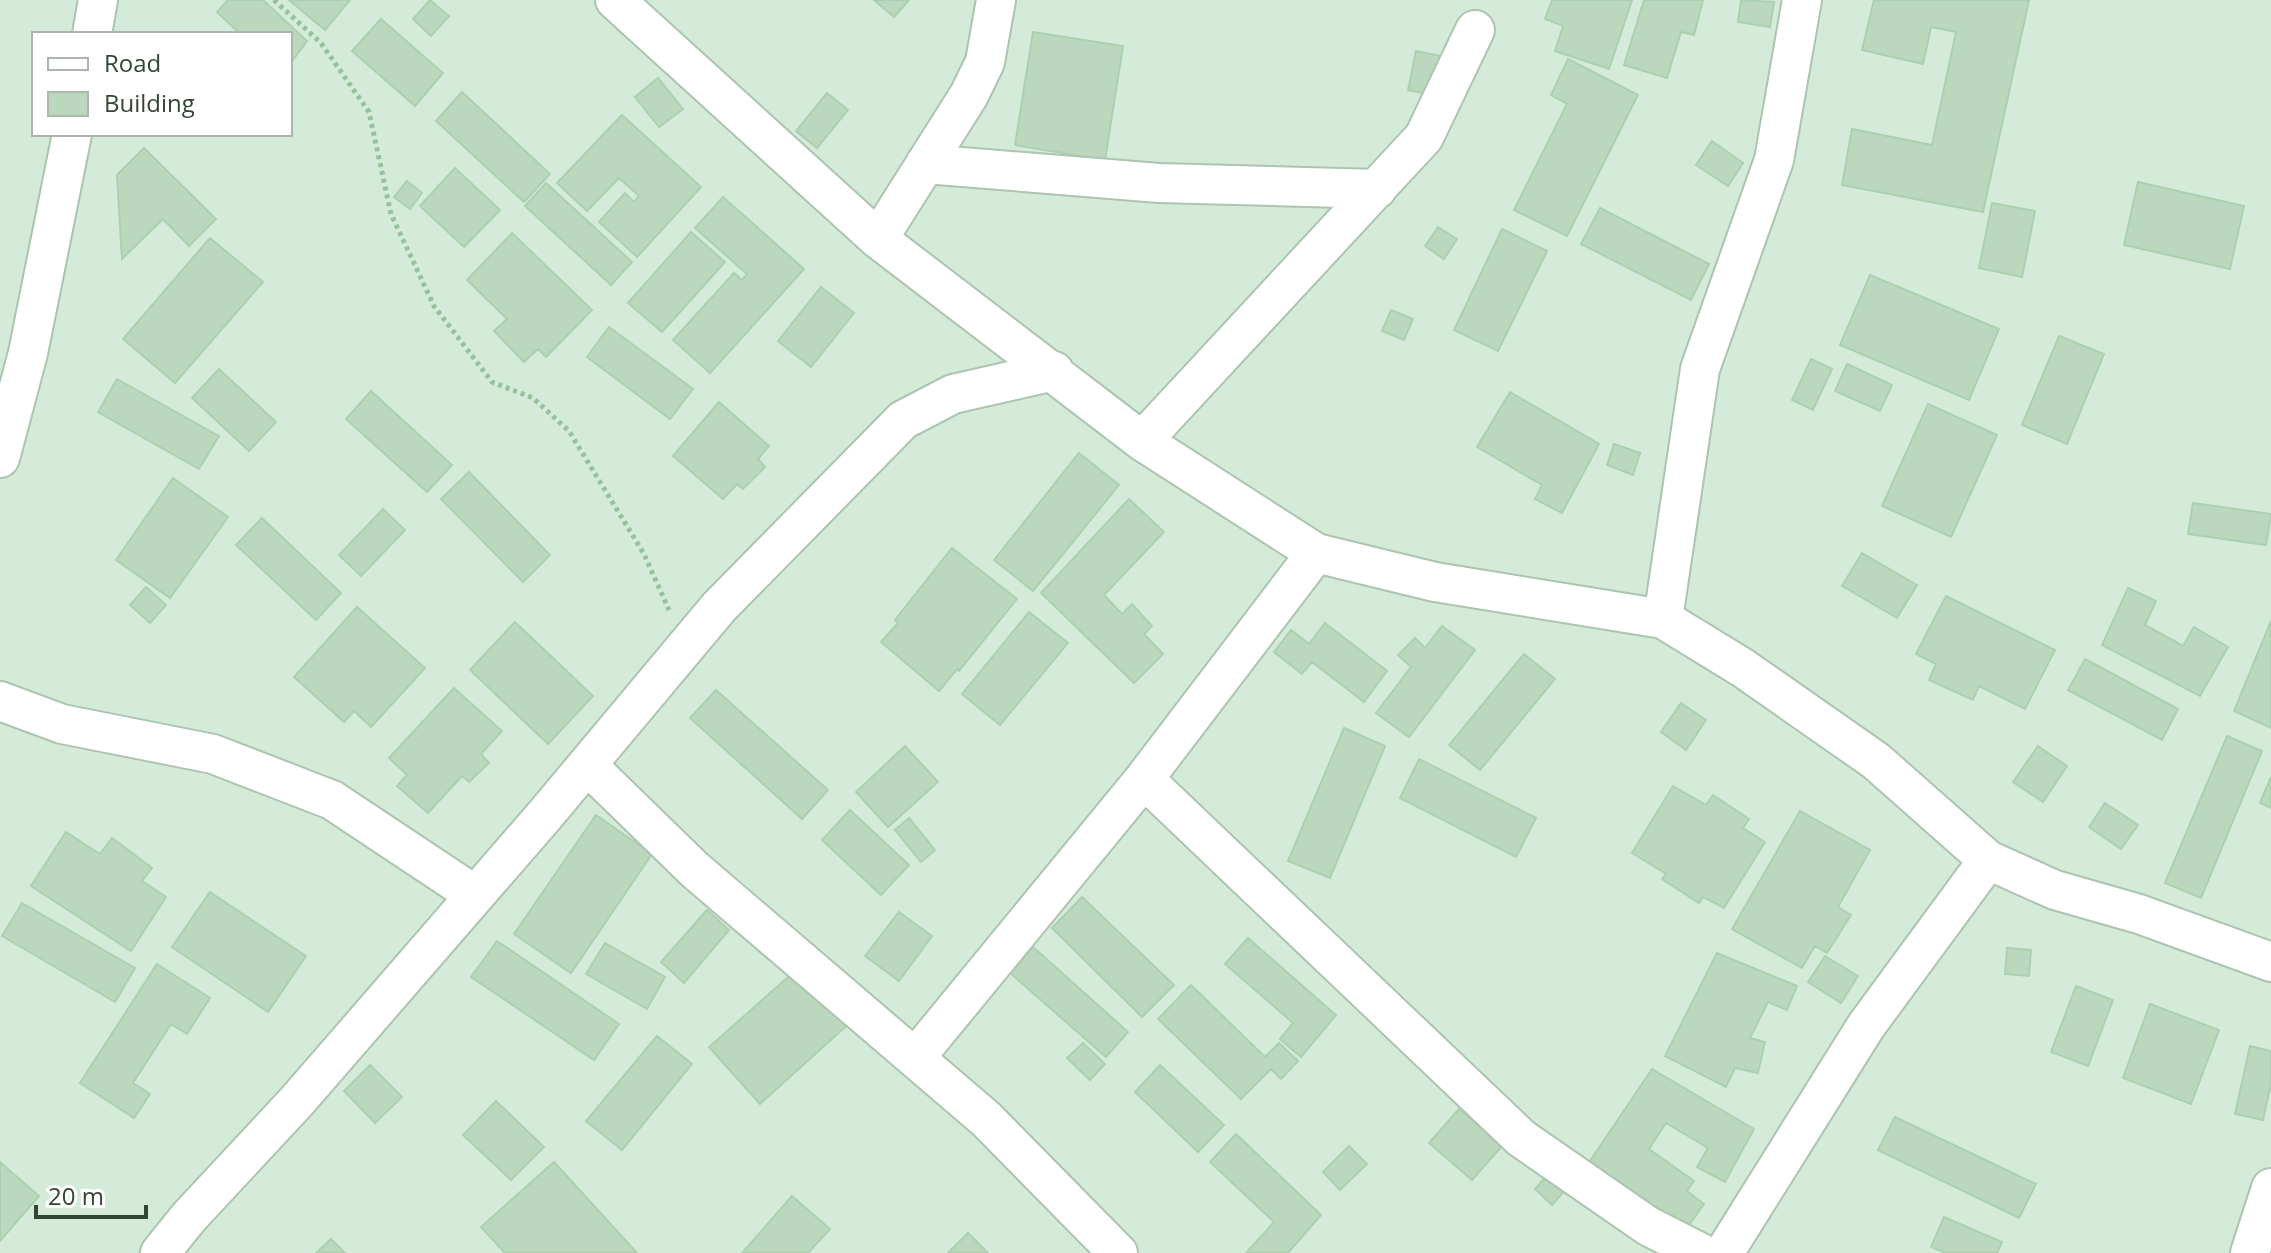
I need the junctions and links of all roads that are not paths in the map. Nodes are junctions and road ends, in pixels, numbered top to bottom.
1 (98, 0) edge
2 (615, 0) edge
3 (996, 0) edge
4 (1802, 0) edge
5 (1475, 30) dead end
6 (92, 32) edge
7 (72, 136) edge
8 (925, 164) junction
9 (1377, 189) junction
10 (878, 239) junction
11 (1054, 371) junction
12 (1142, 441) junction
13 (1, 447) edge
14 (1316, 553) junction
15 (1663, 619) junction
16 (0, 701) edge
17 (587, 765) junction
18 (1144, 779) junction
19 (1988, 860) junction
20 (475, 895) junction
21 (2271, 962) edge
22 (915, 1058) junction
23 (2271, 1188) edge
24 (160, 1253) edge
25 (1118, 1253) edge
26 (1701, 1253) edge
27 (1724, 1253) edge
28 (2250, 1253) edge

1 - 6 street
2 - 10 street
3 - 8 street
4 - 15 street
5 - 9 street
7 - 13 street
8 - 9 street
8 - 10 street
9 - 12 street
10 - 11 street
11 - 12 street
11 - 17 street
12 - 14 street
14 - 15 street
14 - 18 street
15 - 19 street
16 - 20 street
17 - 20 street
17 - 22 street
18 - 22 street
18 - 26 street
19 - 21 street
19 - 27 street
20 - 24 street
22 - 25 street
23 - 28 street

